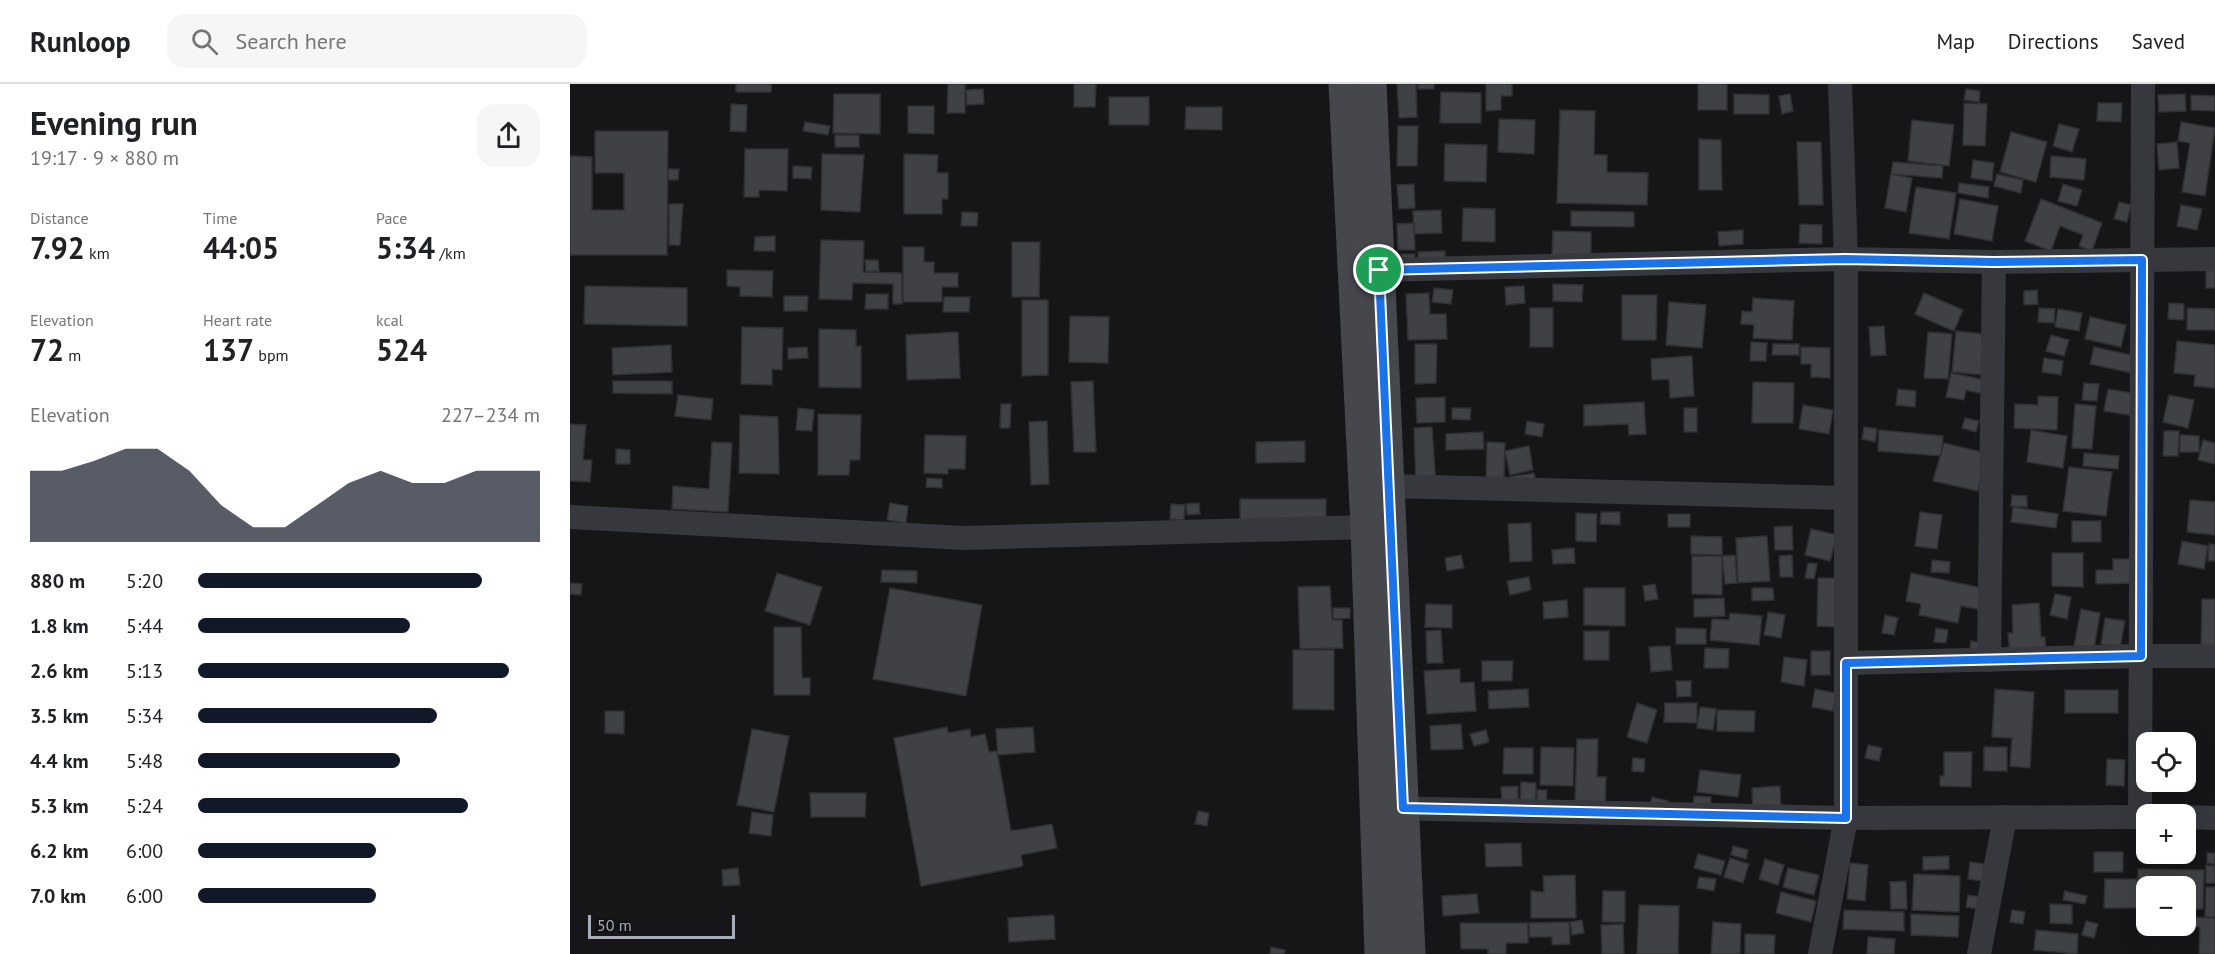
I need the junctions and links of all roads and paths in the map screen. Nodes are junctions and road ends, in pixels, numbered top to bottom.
1 (1346, 84) edge
2 (1370, 84) edge
3 (1840, 84) edge
4 (2143, 84) edge
5 (1845, 259) junction
6 (2215, 259) edge
7 (2142, 260) junction
8 (1994, 262) junction
9 (1379, 270) junction
10 (1389, 486) junction
11 (1846, 498) junction
12 (570, 517) edge
13 (1367, 527) junction
14 (2141, 656) junction
15 (2215, 656) edge
16 (1989, 660) junction
17 (1846, 663) junction
18 (2143, 804) edge
19 (1389, 808) junction
20 (2005, 817) junction
21 (2136, 817) edge
22 (2196, 817) edge
23 (1846, 818) junction
24 (2215, 818) edge
25 (1381, 954) edge
26 (1408, 954) edge
27 (1820, 954) edge
28 (1979, 954) edge

1 - 13 main road
2 - 9 main road
3 - 5 street
4 - 7 street
5 - 8 street
5 - 9 street
5 - 11 street
6 - 7 street
7 - 8 street
7 - 14 street
8 - 16 street
9 - 10 main road
10 - 11 street
10 - 19 main road
11 - 17 street
12 - 13 street
13 - 19 main road
14 - 15 street
14 - 16 street
14 - 18 street
16 - 17 street
17 - 23 street
19 - 23 street
19 - 25 main road
19 - 26 main road
20 - 21 street
20 - 23 street
20 - 28 street
22 - 24 street
23 - 27 street

